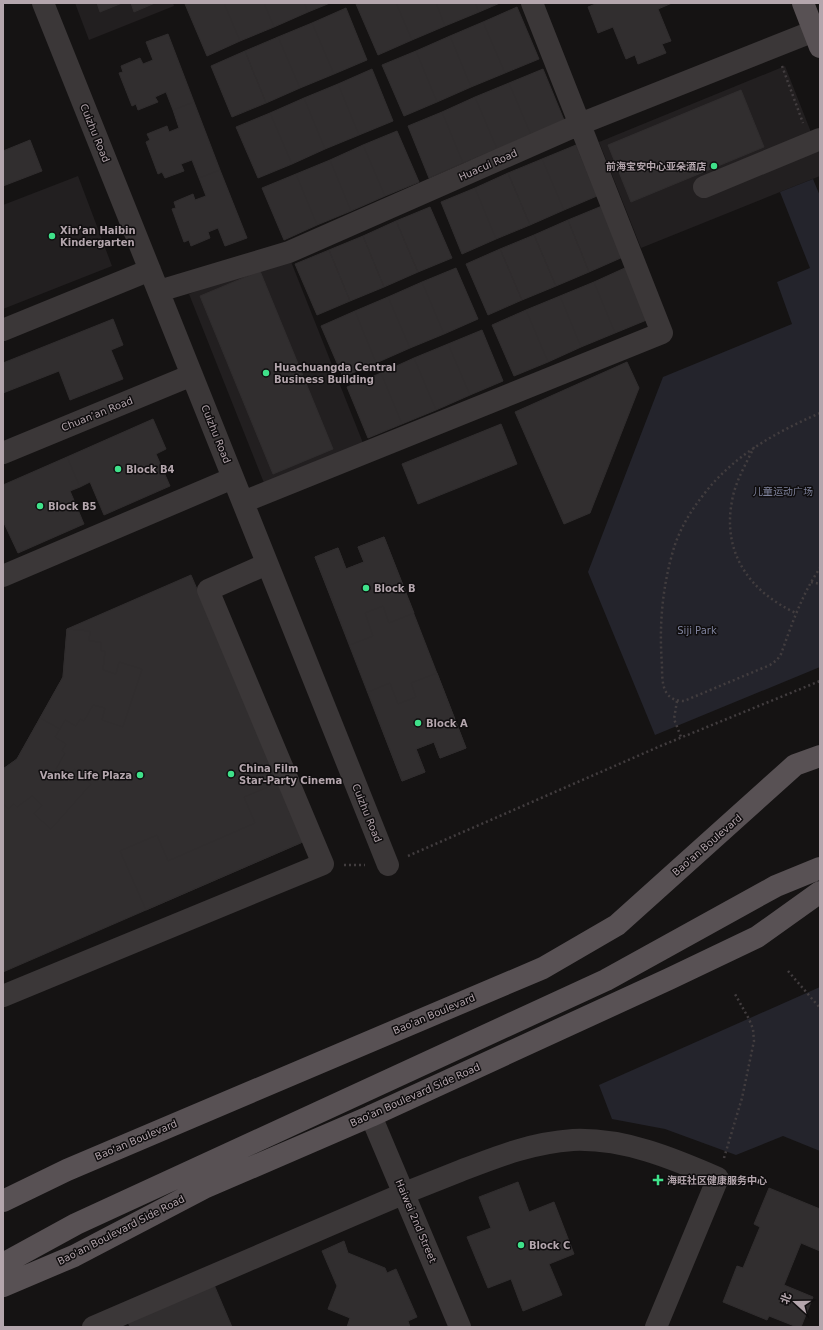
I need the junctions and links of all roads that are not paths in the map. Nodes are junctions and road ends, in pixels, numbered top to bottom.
1 (43, 3) edge
2 (532, 3) edge
3 (803, 3) edge
4 (817, 39) edge
5 (580, 124) junction
6 (815, 141) edge
7 (704, 187) dead end
8 (150, 270) junction
9 (159, 292) junction
10 (3, 330) edge
11 (192, 375) junction
12 (3, 452) edge
13 (233, 478) junction
14 (243, 502) junction
15 (267, 564) junction
16 (3, 576) edge
17 (820, 756) edge
18 (388, 865) road end
19 (820, 868) edge
20 (820, 892) edge
21 (3, 996) edge
22 (371, 1116) junction
23 (404, 1193) junction
24 (3, 1201) edge
25 (3, 1264) edge
26 (3, 1286) edge
27 (93, 1327) edge
28 (460, 1327) edge
29 (656, 1327) edge

1 - 8 street, Cuizhu Road
2 - 5 street
3 - 4 main road
4 - 5 street, Huacui Road
5 - 9 street, Huacui Road
5 - 14 street
6 - 7 street
8 - 9 street, Cuizhu Road
8 - 10 street
9 - 11 street, Cuizhu Road
11 - 12 street, Chuan’an Road
11 - 13 street, Cuizhu Road
13 - 14 street, Cuizhu Road
13 - 16 street
14 - 15 street, Cuizhu Road
15 - 18 street, Cuizhu Road
15 - 21 street
17 - 24 main road, Bao'an Boulevard
19 - 25 main road
20 - 22 main road, Bao'an Boulevard Side Road
22 - 23 street, Haiwei 2nd Street
22 - 26 main road, Bao'an Boulevard Side Road
23 - 27 street
23 - 28 street, Haiwei 2nd Street
23 - 29 street

